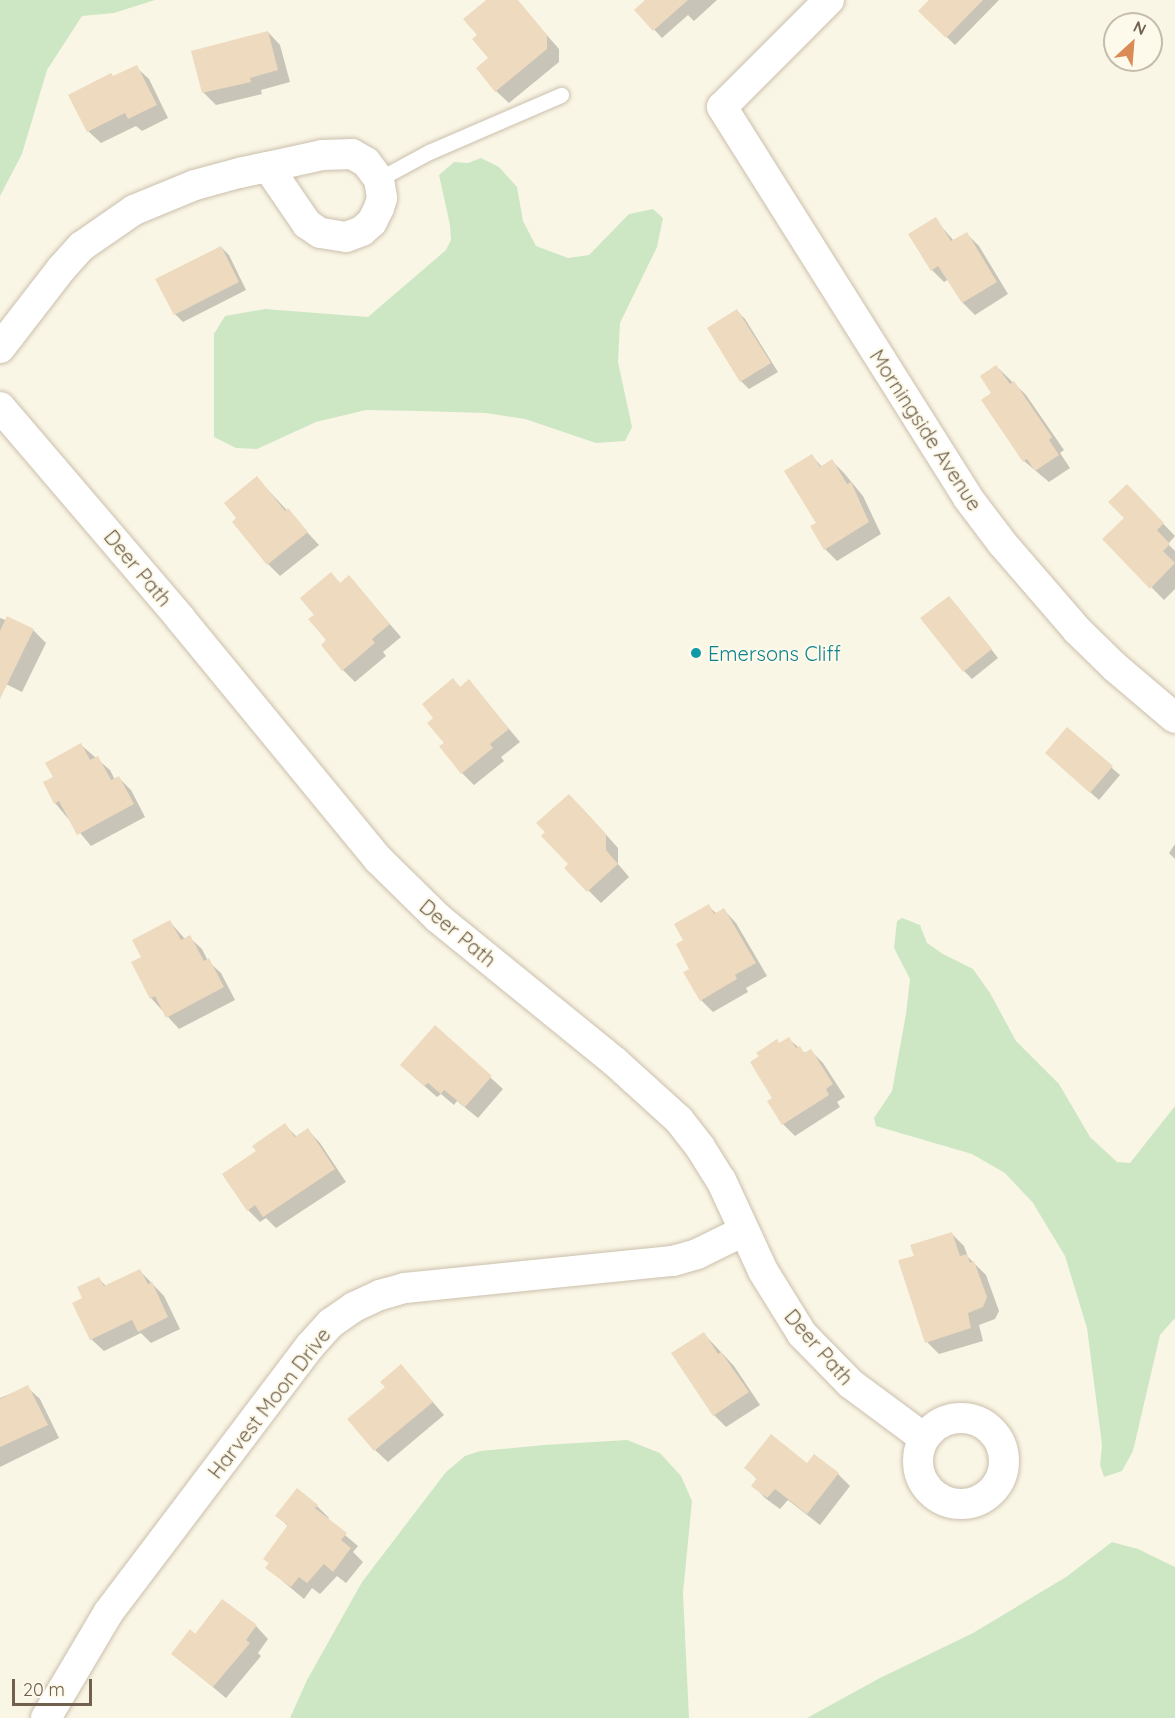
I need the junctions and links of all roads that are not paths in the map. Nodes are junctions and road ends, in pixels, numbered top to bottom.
1 (829, 0) edge
2 (561, 95) dead end
3 (268, 167) junction
4 (379, 178) junction
5 (0, 348) edge
6 (0, 407) edge
7 (1175, 718) edge
8 (744, 1230) junction
9 (924, 1438) dead end
10 (46, 1718) edge

1 - 7 street, Morningside Avenue
2 - 4 lane
3 - 4 street
3 - 4 street
3 - 5 street
6 - 8 street, Deer Path
8 - 9 street, Deer Path
8 - 10 street, Harvest Moon Drive

